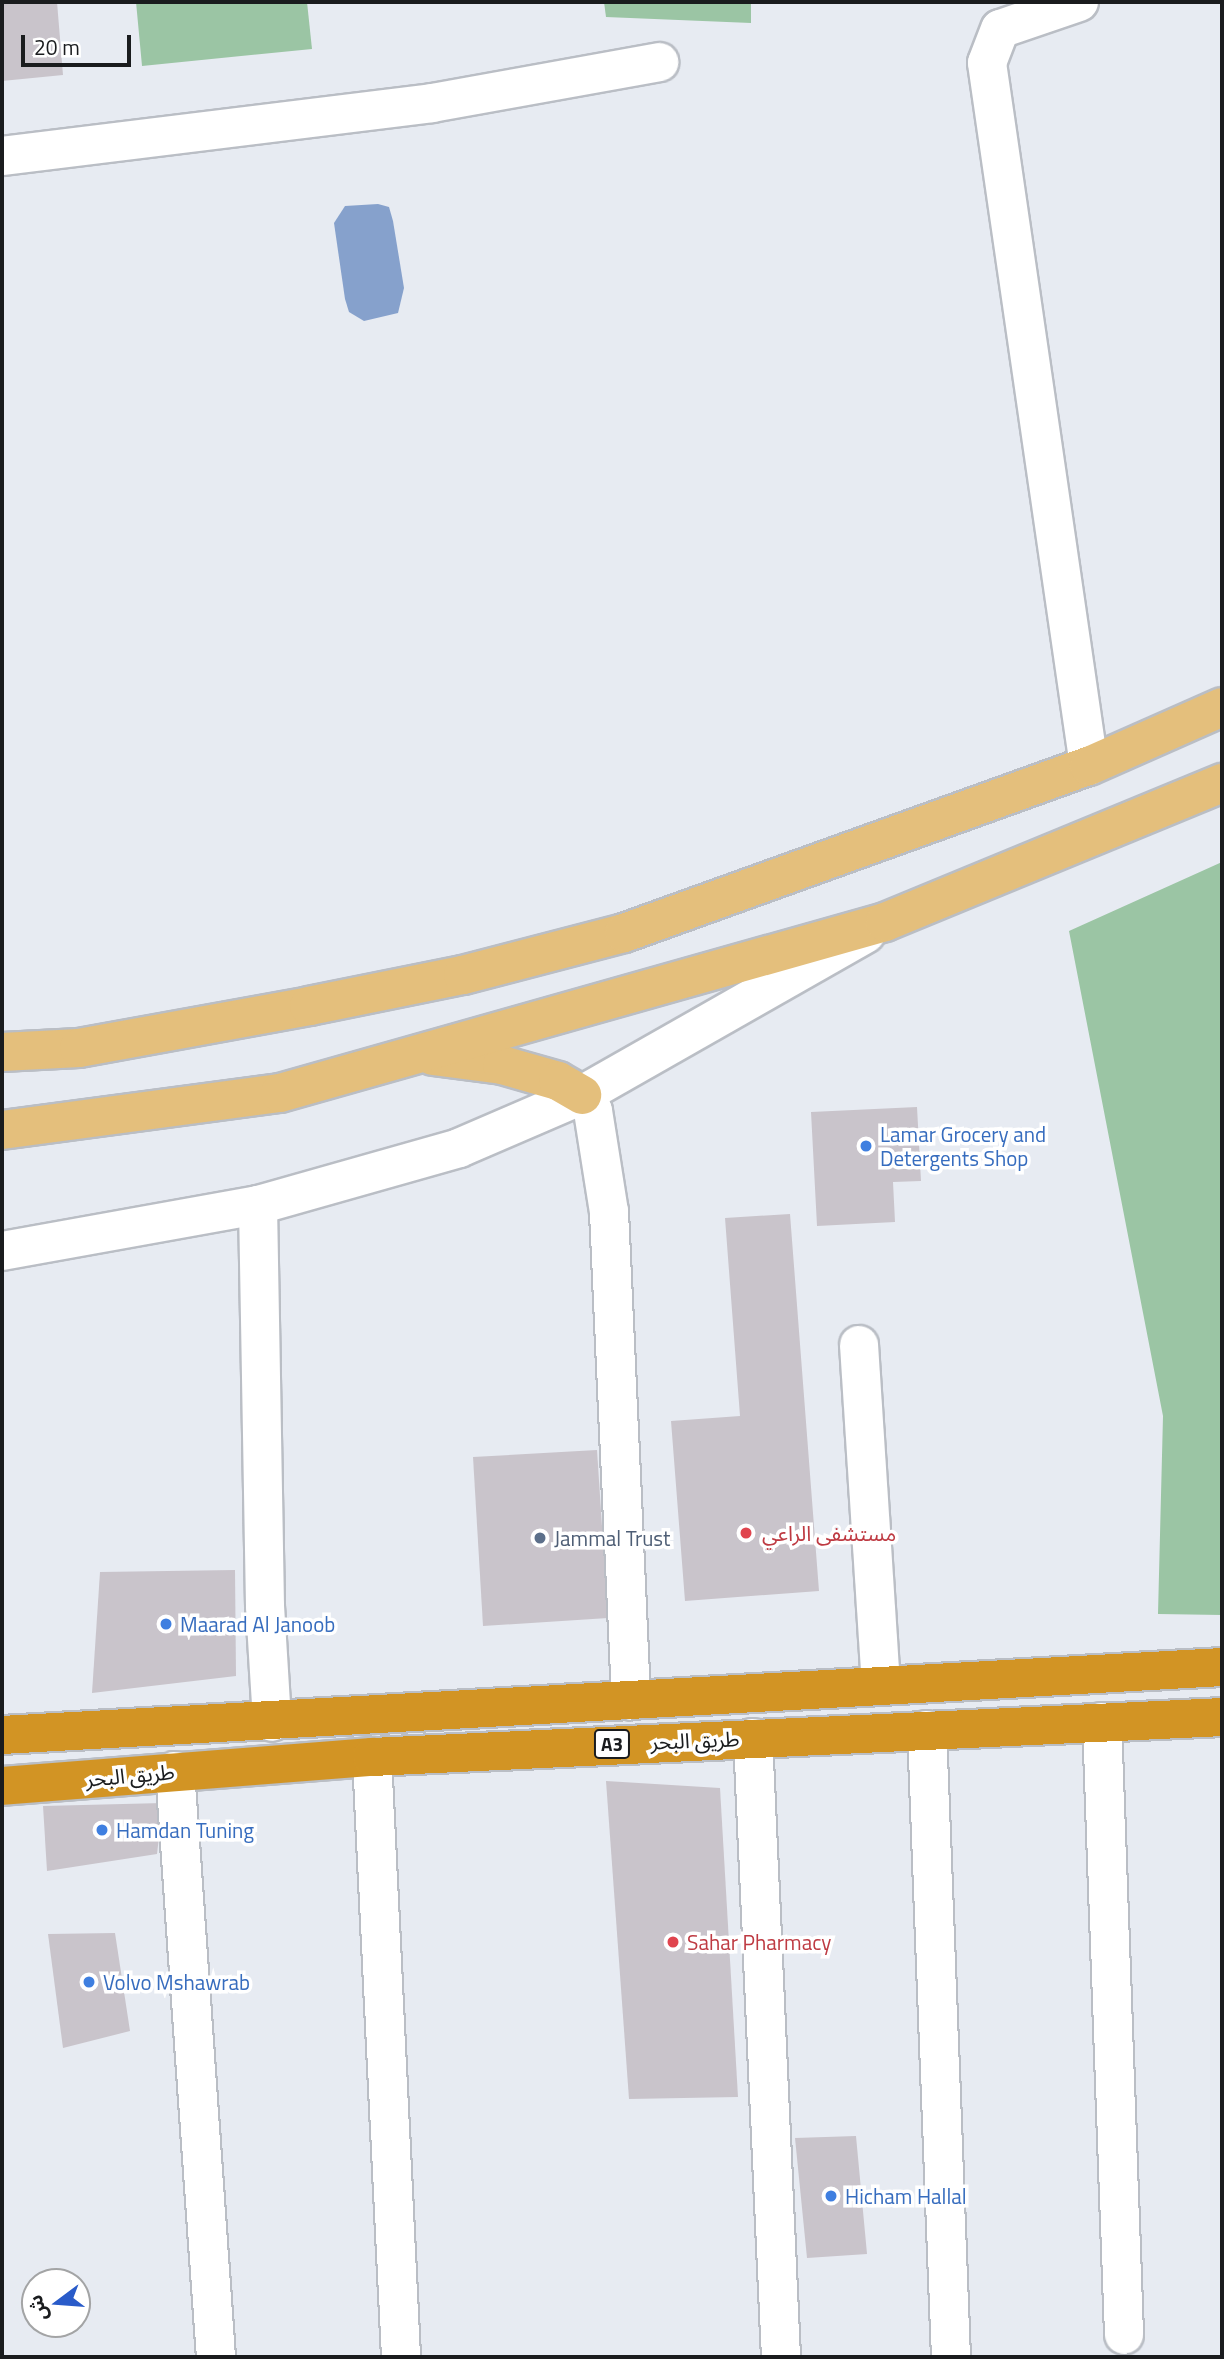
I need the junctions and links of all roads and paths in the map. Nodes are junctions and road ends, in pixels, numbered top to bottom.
1 (1079, 2) edge
2 (659, 62) dead end
3 (2, 156) edge
4 (1222, 707) edge
5 (1089, 766) junction
6 (1222, 783) edge
7 (885, 922) junction
8 (2, 1052) edge
9 (417, 1054) junction
10 (582, 1095) junction
11 (2, 1130) edge
12 (258, 1205) junction
13 (2, 1251) edge
14 (859, 1346) dead end
15 (1222, 1667) edge
16 (881, 1685) junction
17 (631, 1701) junction
18 (1222, 1717) edge
19 (272, 1722) junction
20 (1102, 1722) junction
21 (927, 1730) junction
22 (2, 1735) edge
23 (753, 1738) junction
24 (372, 1757) junction
25 (175, 1771) junction
26 (2, 1786) edge
27 (1124, 2335) dead end
28 (216, 2357) edge
29 (401, 2357) edge
30 (781, 2357) edge
31 (951, 2357) edge

1 - 5 street
2 - 3 street
4 - 5 main road
5 - 8 main road
6 - 7 main road
7 - 9 main road
7 - 10 street
9 - 10 main road
9 - 11 main road
10 - 12 street
10 - 17 street
12 - 13 street
12 - 19 street
14 - 16 street
15 - 16 highway, طريق البحر / A3
16 - 17 highway, طريق البحر / A3
17 - 19 highway, طريق البحر / A3
18 - 20 highway, طريق البحر / A3
19 - 22 highway, طريق البحر / A3
20 - 21 highway, طريق البحر / A3
20 - 27 street
21 - 23 highway, طريق البحر / A3
21 - 31 street
23 - 24 highway, طريق البحر / A3
23 - 30 street
24 - 25 highway, طريق البحر / A3
24 - 29 street
25 - 26 highway, طريق البحر / A3
25 - 28 street

